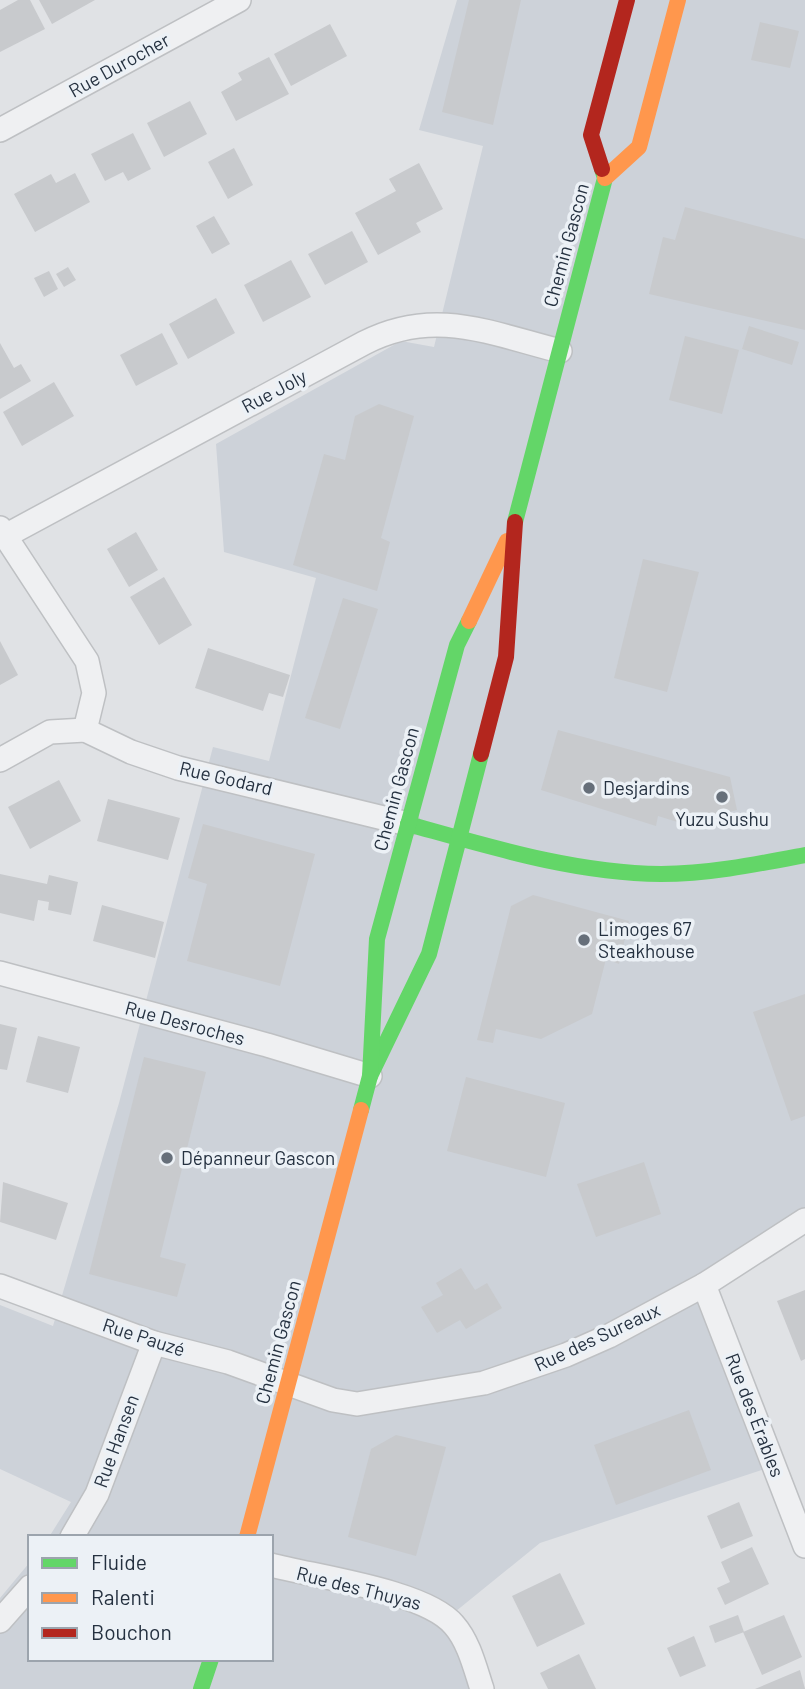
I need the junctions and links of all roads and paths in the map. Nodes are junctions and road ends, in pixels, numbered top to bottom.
1 (239, 0) edge
2 (627, 0) edge
3 (678, 0) edge
4 (0, 130) edge
5 (605, 178) junction
6 (560, 351) junction
7 (514, 526) junction
8 (3, 532) edge
9 (85, 730) junction
10 (0, 760) edge
11 (408, 824) junction
12 (460, 838) junction
13 (805, 855) edge
14 (0, 974) edge
15 (370, 1076) junction
16 (805, 1220) edge
17 (704, 1285) junction
18 (0, 1286) edge
19 (154, 1343) junction
20 (289, 1385) junction
21 (73, 1535) edge
22 (248, 1535) edge
23 (805, 1546) edge
24 (273, 1566) edge
25 (28, 1589) edge
26 (0, 1621) edge
27 (210, 1661) edge
28 (201, 1689) edge
29 (482, 1689) edge

1 - 4 street, Rue Durocher
2 - 5 main road, Chemin Gascon
3 - 5 main road, Chemin Gascon
5 - 6 main road, Chemin Gascon
6 - 7 main road, Chemin Gascon
6 - 8 street, Rue Joly
7 - 11 main road, Chemin Gascon
7 - 12 main road, Chemin Gascon
8 - 9 street
9 - 10 street, Rue Godard
9 - 11 street, Rue Godard
11 - 12 main road, Rue Godard
11 - 15 main road, Chemin Gascon
12 - 13 main road, Rue Godard
12 - 15 main road, Chemin Gascon
14 - 15 street, Rue Desroches
15 - 20 main road, Chemin Gascon
16 - 17 street, Rue des Sureaux
17 - 20 street, Rue des Sureaux
17 - 23 street, Rue des Érables
18 - 19 street, Rue Pauzé
19 - 20 street, Rue Pauzé
19 - 21 street, Rue Hansen
20 - 22 main road, Chemin Gascon
24 - 29 street, Rue des Thuyas
25 - 26 street
27 - 28 main road

